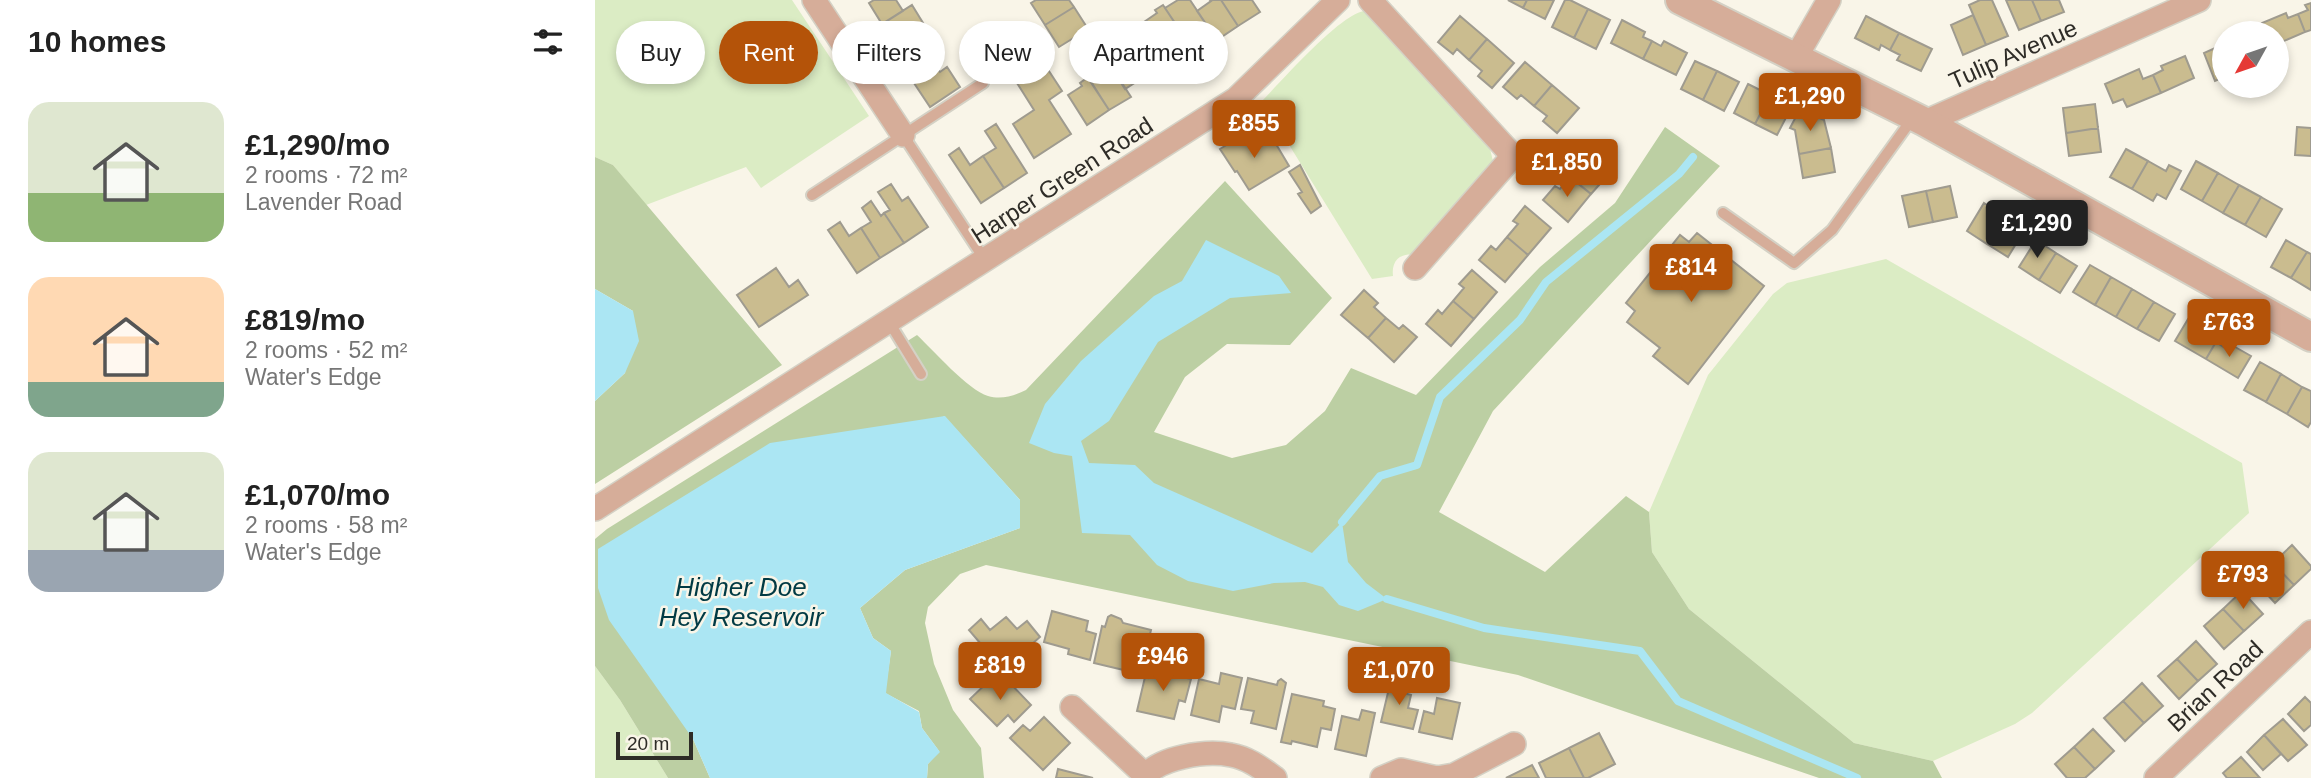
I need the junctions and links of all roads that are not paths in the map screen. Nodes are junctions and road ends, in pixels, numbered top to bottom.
1 (814, 0) edge
2 (1338, 0) edge
3 (1370, 0) edge
4 (1680, 0) edge
5 (1829, 0) edge
6 (2199, 0) edge
7 (1796, 57) junction
8 (981, 84) edge
9 (1919, 119) junction
10 (903, 135) junction
11 (812, 195) dead end
12 (1724, 213) dead end
13 (985, 260) junction
14 (1415, 268) dead end
15 (889, 322) junction
16 (2311, 337) edge
17 (921, 374) dead end
18 (595, 509) edge
19 (2311, 632) edge
20 (1072, 707) dead end
21 (1514, 744) dead end
22 (1144, 776) edge
23 (1275, 778) edge
24 (1382, 778) edge
25 (2156, 778) edge

1 - 10 street
2 - 13 street, Harper Green Road
3 - 14 street
4 - 7 street
5 - 7 street
6 - 9 street, Tulip Avenue
7 - 9 street
8 - 10 lane
9 - 12 lane
9 - 16 street
10 - 11 lane
10 - 13 lane
13 - 15 street, Harper Green Road
15 - 17 lane
15 - 18 street, Harper Green Road
19 - 25 street, Brian Road
20 - 22 street
21 - 24 street
22 - 23 street

